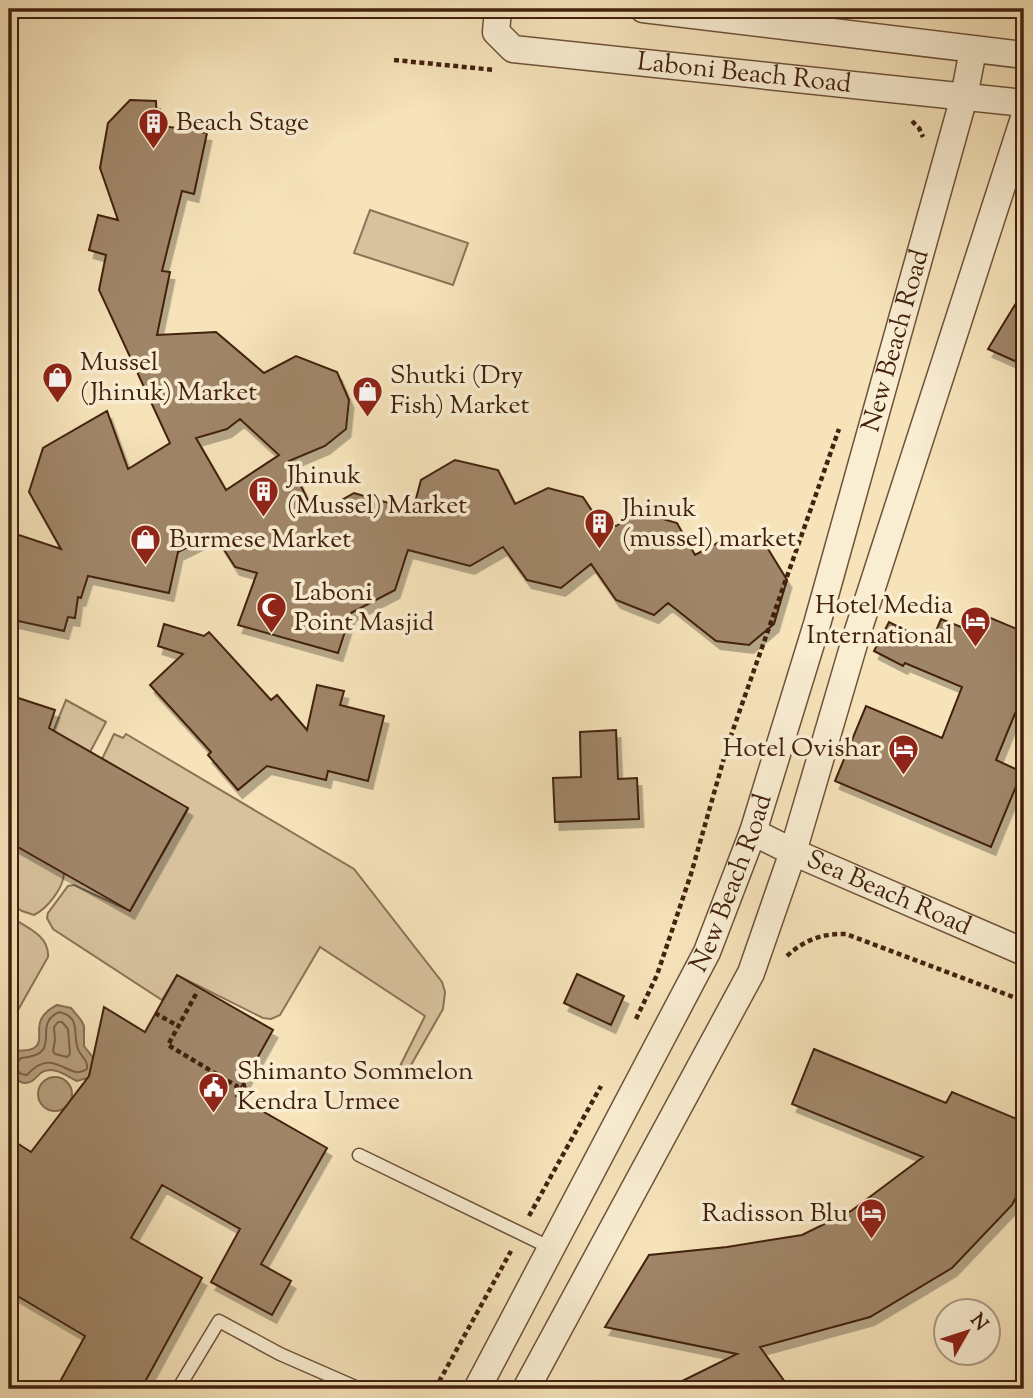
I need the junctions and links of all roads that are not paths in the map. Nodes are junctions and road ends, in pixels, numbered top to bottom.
1 (499, 9) edge
2 (643, 9) edge
3 (973, 50) junction
4 (1024, 55) edge
5 (964, 97) junction
6 (1024, 103) edge
7 (1024, 118) edge
8 (753, 832) junction
9 (793, 852) junction
10 (1024, 951) edge
11 (359, 1155) dead end
12 (551, 1248) junction
13 (590, 1270) junction
14 (178, 1389) edge
15 (360, 1389) edge
16 (477, 1389) edge
17 (526, 1389) edge

1 - 5 street, Laboni Beach Road
2 - 3 street, Laboni Beach Road
3 - 4 street, Laboni Beach Road
3 - 5 street, New Beach Road
5 - 6 street, Laboni Beach Road
5 - 8 street, New Beach Road
7 - 9 street, New Beach Road
8 - 9 street, Sea Beach Road
8 - 12 street, New Beach Road
9 - 10 street, Sea Beach Road
9 - 13 street, New Beach Road
11 - 12 lane
12 - 13 street
12 - 16 street, New Beach Road
13 - 17 street, New Beach Road
14 - 15 lane

